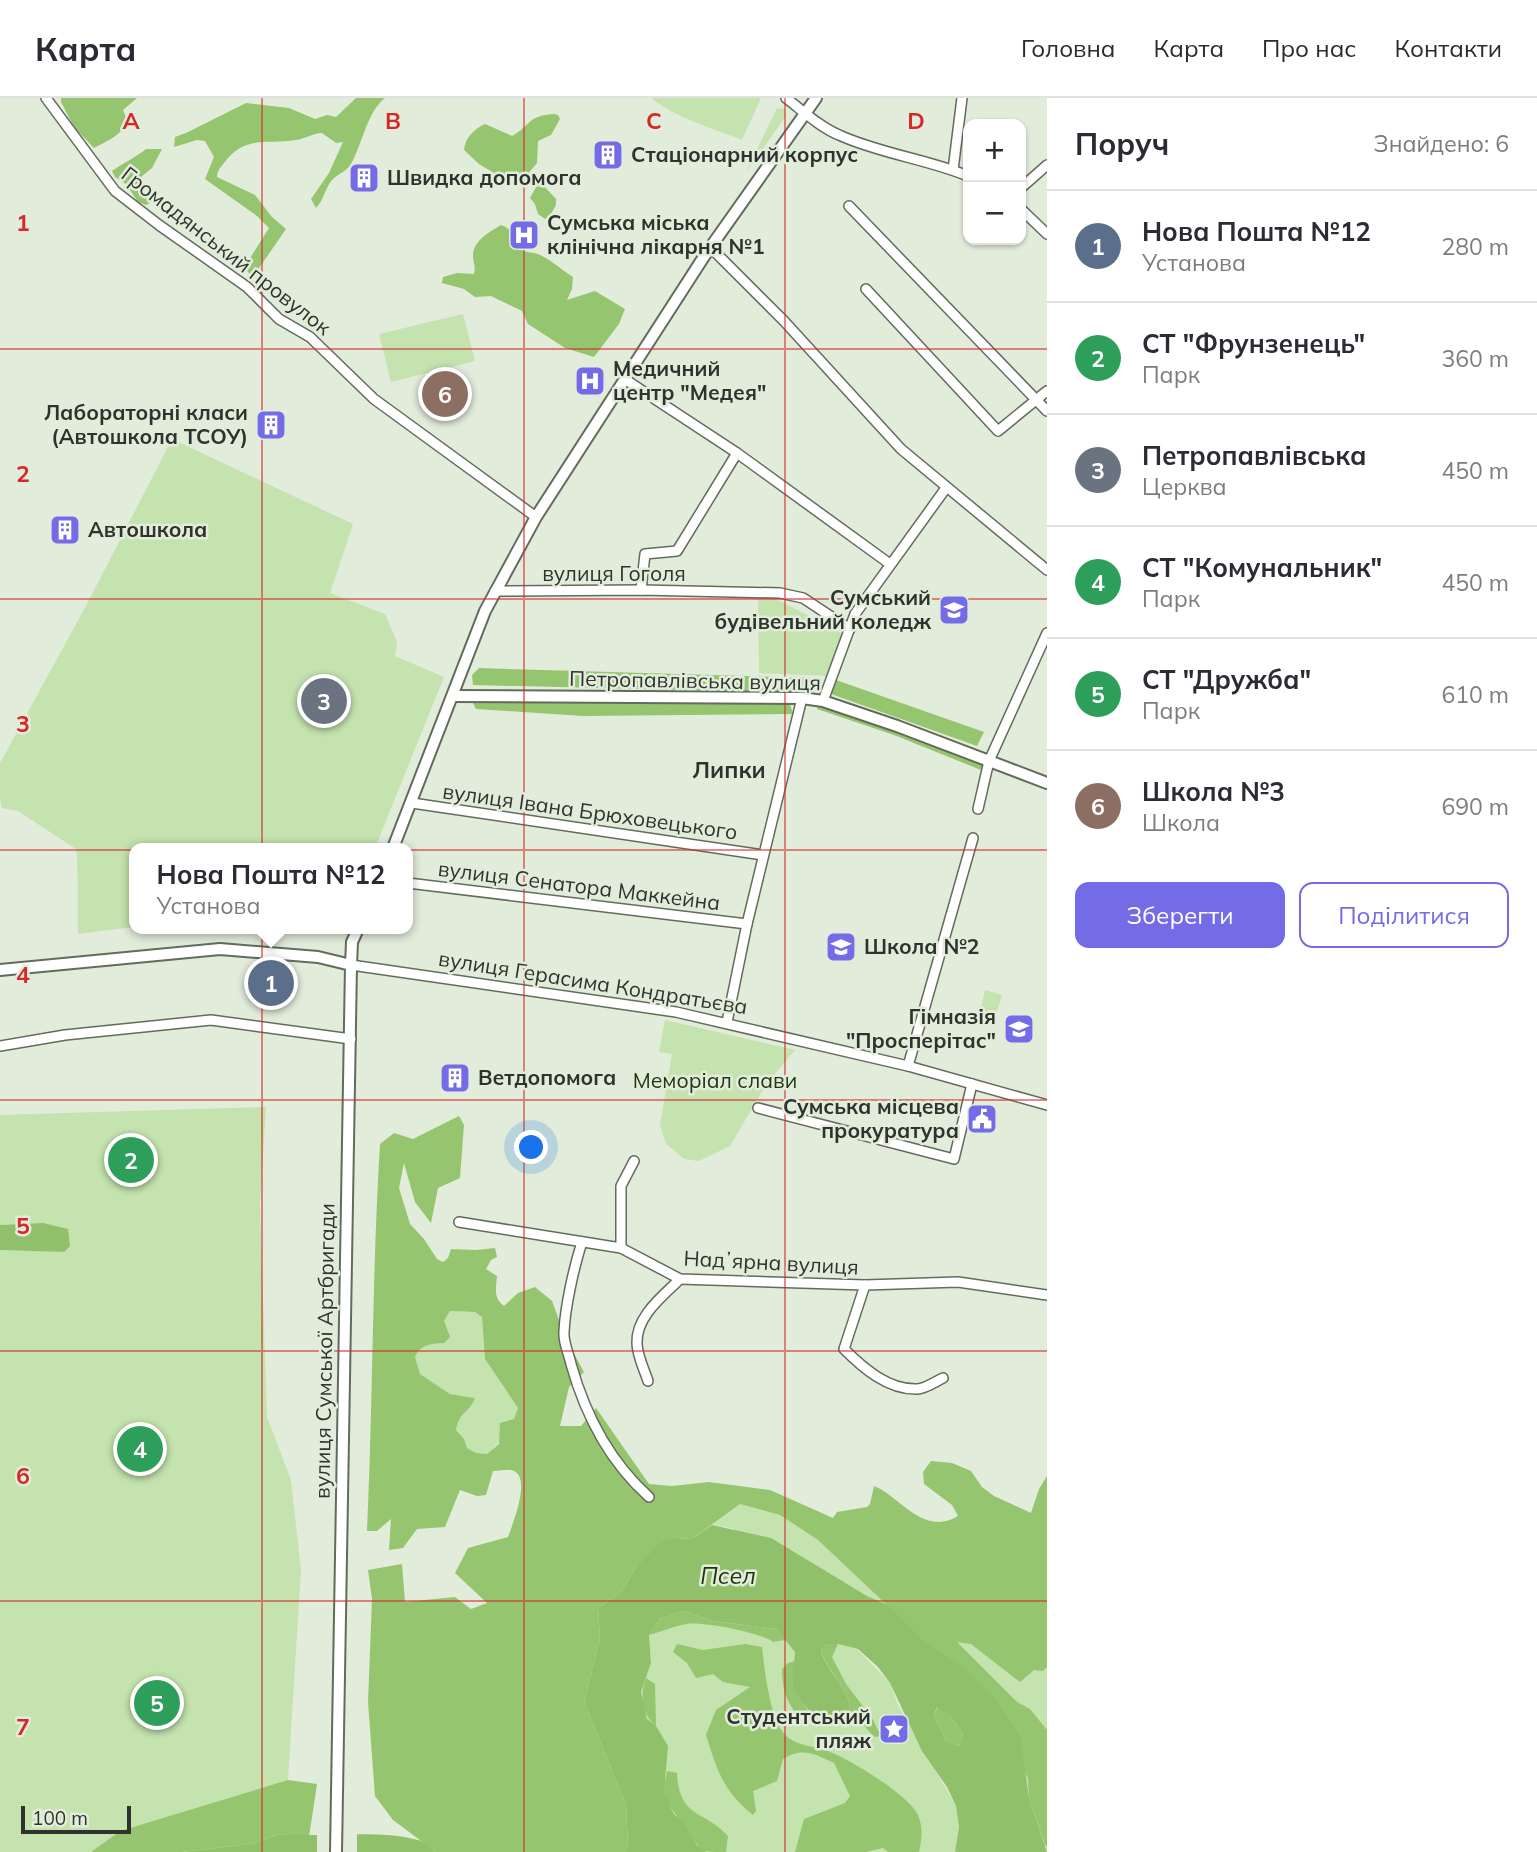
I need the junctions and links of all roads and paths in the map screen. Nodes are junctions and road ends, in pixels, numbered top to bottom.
1 (46, 98) edge
2 (786, 98) edge
3 (816, 98) edge
4 (961, 98) edge
5 (806, 113) junction
6 (1047, 164) edge
7 (953, 170) junction
8 (963, 174) edge
9 (1026, 183) edge
10 (849, 206) dead end
11 (1026, 214) edge
12 (1047, 234) edge
13 (711, 247) junction
14 (866, 289) dead end
15 (626, 380) junction
16 (1047, 391) edge
17 (1036, 400) junction
18 (1047, 411) edge
19 (737, 453) junction
20 (946, 488) junction
21 (536, 517) junction
22 (890, 565) junction
23 (1047, 570) edge
24 (641, 590) junction
25 (495, 591) junction
26 (850, 629) junction
27 (1047, 633) edge
28 (453, 696) junction
29 (802, 698) junction
30 (823, 701) junction
31 (989, 761) junction
32 (1047, 783) edge
33 (412, 803) junction
34 (978, 809) dead end
35 (973, 838) dead end
36 (395, 843) edge
37 (763, 855) junction
38 (413, 884) edge
39 (747, 924) junction
40 (356, 934) edge
41 (351, 965) junction
42 (0, 970) edge
43 (727, 1023) junction
44 (351, 1039) junction
45 (0, 1046) edge
46 (908, 1066) junction
47 (972, 1084) junction
48 (1047, 1105) edge
49 (758, 1108) dead end
50 (634, 1161) dead end
51 (459, 1222) dead end
52 (582, 1242) junction
53 (621, 1248) junction
54 (680, 1279) junction
55 (865, 1286) junction
56 (1047, 1295) edge
57 (943, 1378) dead end
58 (648, 1381) dead end
59 (649, 1497) dead end
60 (336, 1852) edge

1 - 21 street, Громадянський провулок
2 - 5 street
3 - 5 main road
4 - 7 street
5 - 7 street
5 - 13 main road
6 - 9 street
7 - 8 street
10 - 17 street
11 - 12 street
13 - 15 main road
13 - 20 street
14 - 17 street
15 - 19 street
15 - 21 main road
16 - 17 street
17 - 18 street
19 - 22 street
19 - 24 street
20 - 22 street
20 - 23 street
21 - 25 main road
22 - 26 street
24 - 25 street, вулиця Гоголя
24 - 26 street, вулиця Гоголя
25 - 28 main road
26 - 30 street
27 - 31 street
28 - 29 main road, Петропавлівська вулиця
28 - 33 main road
29 - 30 main road, Петропавлівська вулиця
29 - 37 street
30 - 31 main road, Петропавлівська вулиця
31 - 32 main road, Петропавлівська вулиця
31 - 34 street
33 - 36 main road
33 - 37 street, вулиця Івана Брюховецького
35 - 46 street
37 - 39 street
38 - 39 street, вулиця Сенатора Маккейна
39 - 43 street
40 - 41 main road, вулиця Сумської Артбригади
41 - 42 main road, вулиця Герасима Кондратьєва
41 - 43 street, вулиця Герасима Кондратьєва
41 - 44 main road, вулиця Сумської Артбригади
43 - 46 street, вулиця Герасима Кондратьєва
44 - 45 street
44 - 60 main road, вулиця Сумської Артбригади
46 - 47 street, вулиця Герасима Кондратьєва
47 - 48 street, вулиця Герасима Кондратьєва
47 - 49 street
50 - 53 street
51 - 52 street, Надʼярна вулиця
52 - 53 street, Надʼярна вулиця
52 - 59 street
53 - 54 street, Надʼярна вулиця
54 - 55 street, Надʼярна вулиця
54 - 58 street
55 - 56 street, Надʼярна вулиця
55 - 57 street

